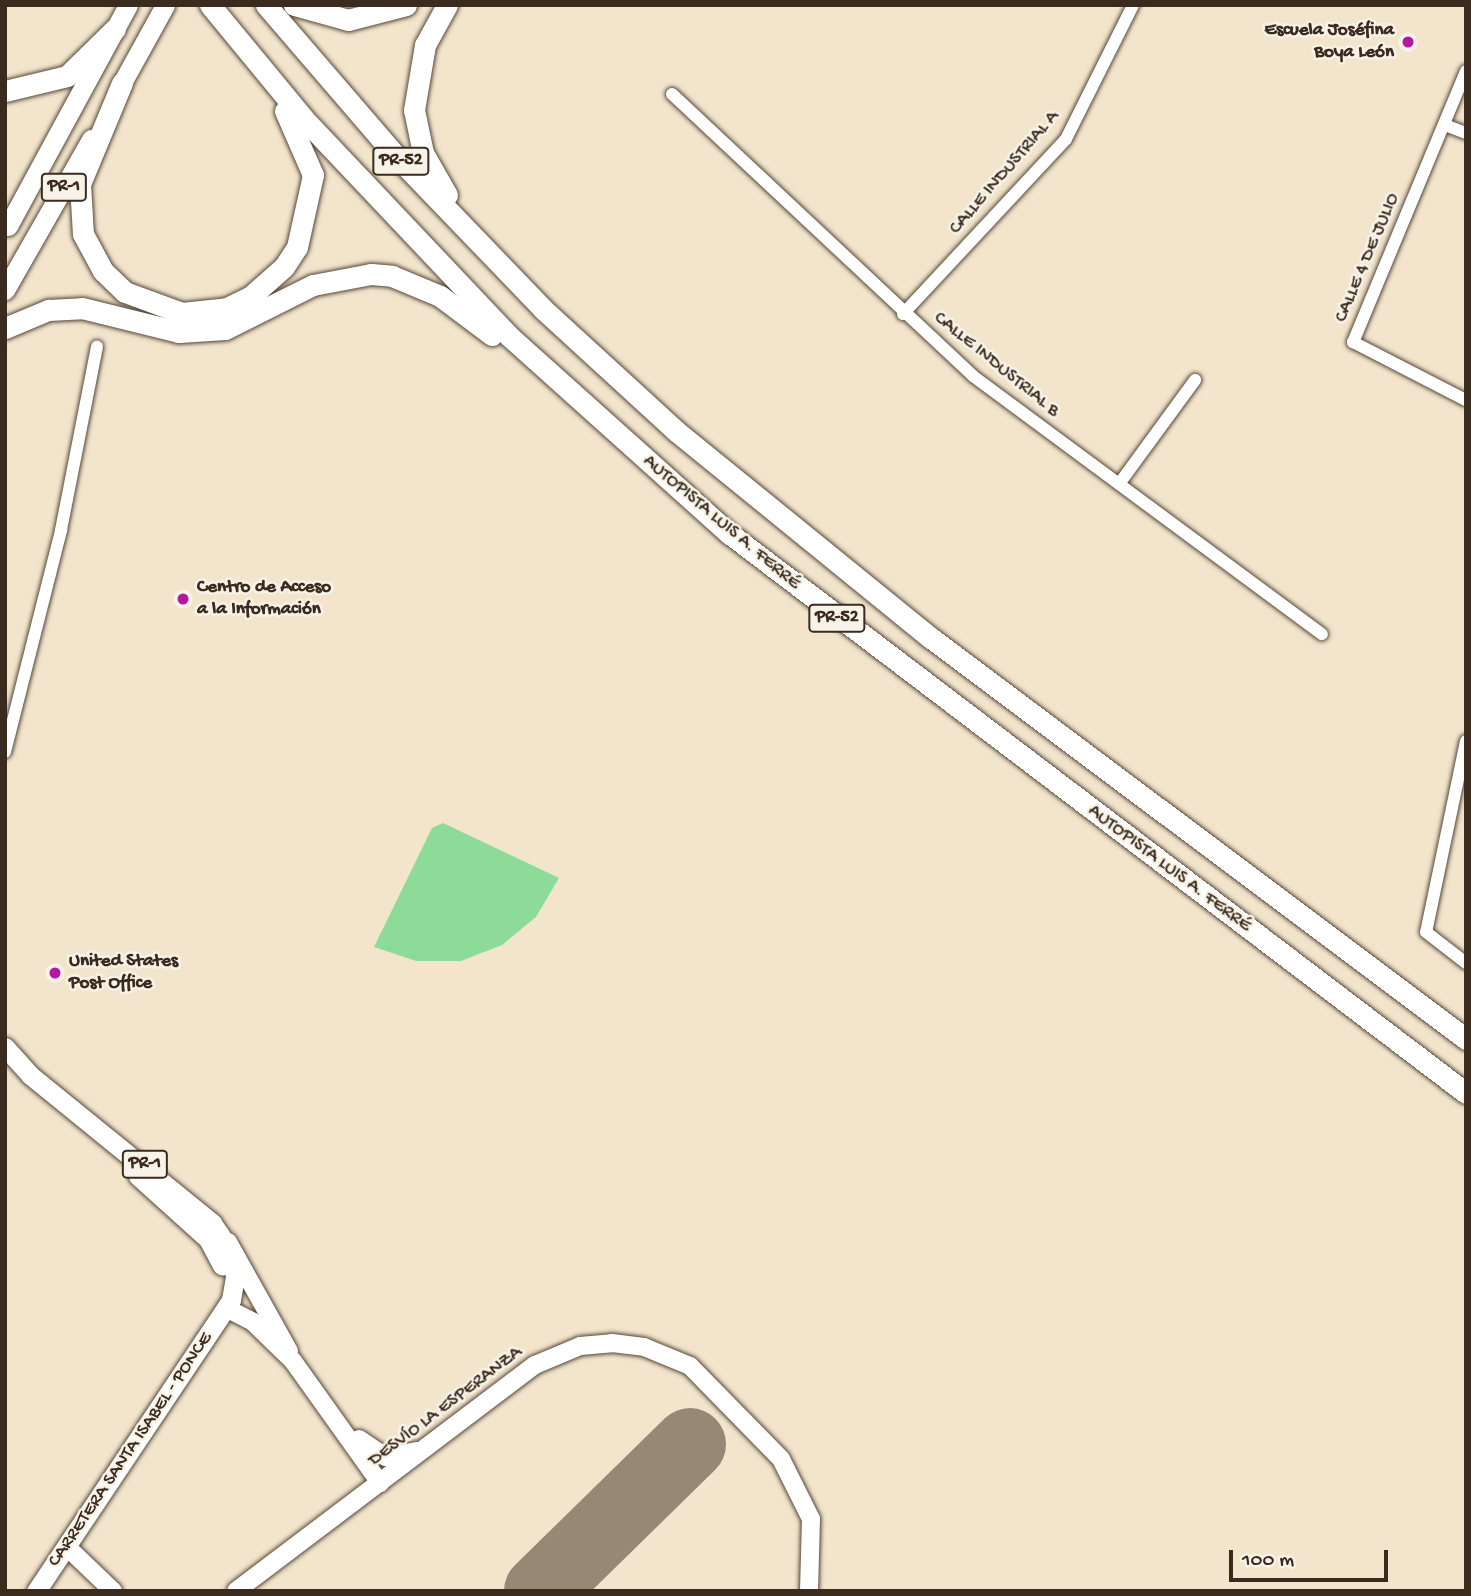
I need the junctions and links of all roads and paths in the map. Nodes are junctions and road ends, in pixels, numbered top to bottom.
1 (128, 5) edge
2 (165, 5) edge
3 (209, 5) edge
4 (266, 5) edge
5 (293, 5) edge
6 (406, 5) edge
7 (447, 5) edge
8 (1133, 5) edge
9 (115, 29) junction
10 (1466, 71) edge
11 (268, 75) junction
12 (122, 83) junction
13 (5, 91) edge
14 (673, 94) dead end
15 (1445, 125) junction
16 (1466, 133) edge
17 (7, 229) edge
18 (5, 290) edge
19 (543, 309) junction
20 (904, 314) junction
21 (5, 328) edge
22 (97, 345) dead end
23 (1195, 380) dead end
24 (568, 393) junction
25 (1466, 400) edge
26 (1119, 484) junction
27 (1322, 634) dead end
28 (1466, 741) edge
29 (5, 752) edge
30 (1466, 962) edge
31 (1466, 1039) edge
32 (5, 1046) edge
33 (5, 1063) edge
34 (1466, 1093) edge
35 (226, 1240) junction
36 (226, 1308) junction
37 (293, 1361) junction
38 (346, 1428) junction
39 (431, 1444) junction
40 (380, 1483) junction
41 (68, 1547) junction
42 (36, 1591) edge
43 (113, 1591) edge
44 (236, 1591) edge
45 (809, 1591) edge

1 - 9 main road, PR-1
2 - 12 main road, PR-1
3 - 11 highway, AUTOPISTA LUIS A. FERRÉ / PR-52
4 - 19 highway, PR-52
5 - 6 highway
7 - 19 highway
8 - 20 street, CALLE INDUSTRIAL A
9 - 13 highway
9 - 17 main road, PR-1
10 - 15 street, CALLE 4 DE JULIO
11 - 12 highway
11 - 24 highway, AUTOPISTA LUIS A. FERRÉ / PR-52
12 - 18 main road, PR-1
14 - 20 street, CALLE INDUSTRIAL B
15 - 16 street
15 - 25 street, CALLE 4 DE JULIO
19 - 31 highway, PR-52
20 - 26 street, CALLE INDUSTRIAL B
21 - 24 highway
22 - 29 street
23 - 26 street
24 - 34 highway, AUTOPISTA LUIS A. FERRÉ / PR-52
26 - 27 street, CALLE INDUSTRIAL B
28 - 30 street
32 - 35 main road, PR-1
33 - 36 main road, PR-1
35 - 36 main road, CARRETERA SANTA ISABEL - PONCE
35 - 37 main road
36 - 37 main road
36 - 41 main road, CARRETERA SANTA ISABEL - PONCE
37 - 38 main road
38 - 39 main road
38 - 40 main road
39 - 40 main road, DESVÍO LA ESPERANZA
39 - 45 main road, DESVÍO LA ESPERANZA
40 - 44 main road, DESVÍO LA ESPERANZA
41 - 42 main road, CARRETERA SANTA ISABEL - PONCE
41 - 43 main road

